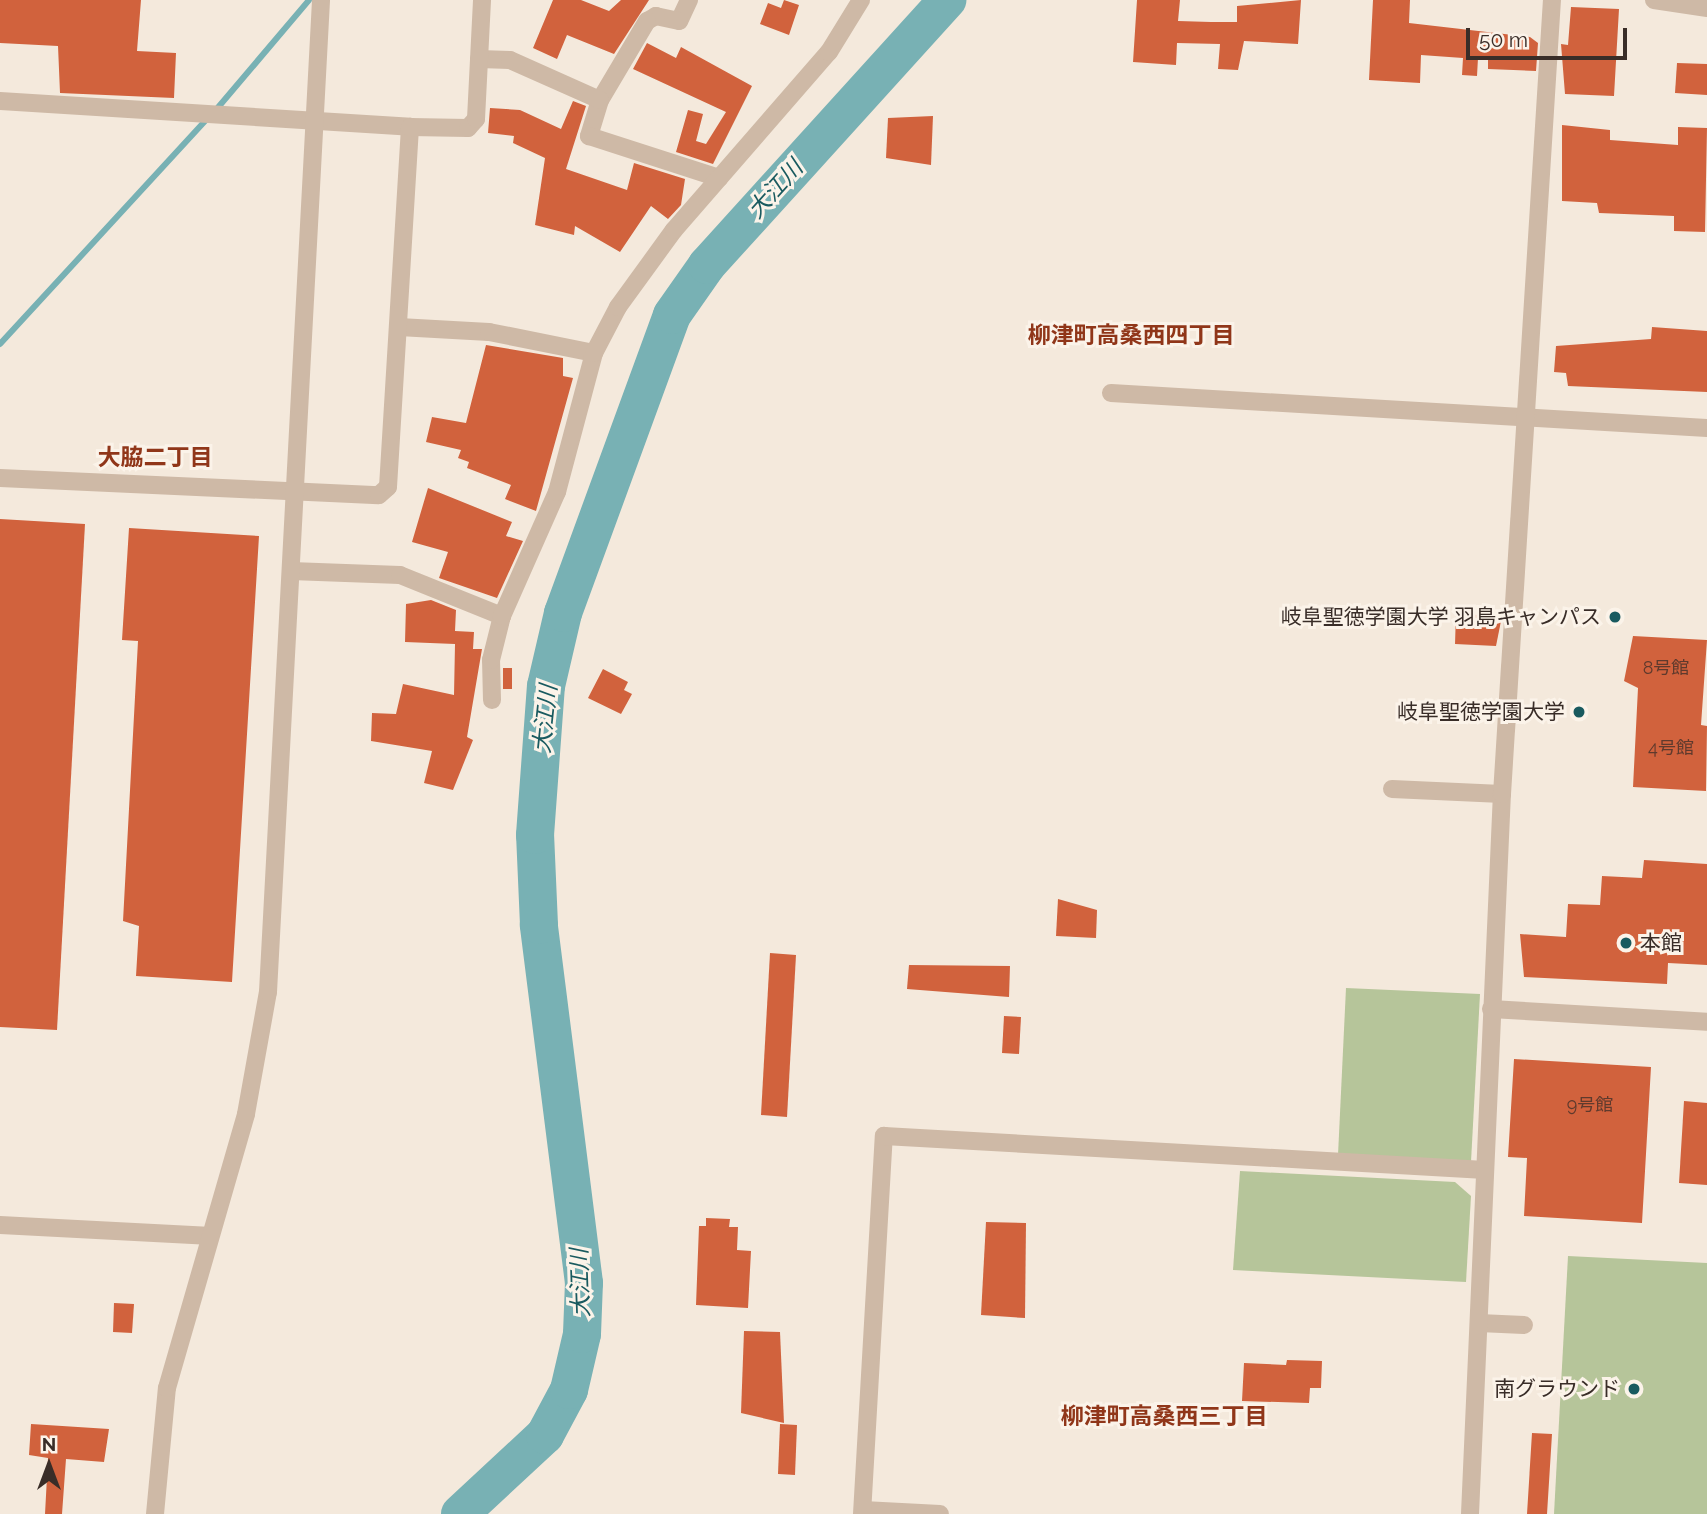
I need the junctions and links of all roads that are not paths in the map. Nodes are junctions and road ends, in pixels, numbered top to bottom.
1 (321, 0) edge
2 (482, 0) edge
3 (689, 0) edge
4 (861, 0) edge
5 (1552, 0) edge
6 (1654, 0) edge
7 (1707, 8) edge
8 (479, 59) junction
9 (600, 100) junction
10 (0, 101) edge
11 (315, 118) junction
12 (411, 127) junction
13 (719, 178) junction
14 (399, 327) junction
15 (594, 353) junction
16 (1111, 393) dead end
17 (1527, 418) junction
18 (1707, 428) edge
19 (0, 478) edge
20 (295, 492) junction
21 (291, 571) junction
22 (502, 616) junction
23 (492, 700) dead end
24 (1392, 789) dead end
25 (1502, 794) junction
26 (1491, 1009) junction
27 (1707, 1022) edge
28 (1485, 1171) junction
29 (0, 1225) edge
30 (207, 1236) junction
31 (1479, 1323) junction
32 (1524, 1325) dead end
33 (862, 1512) edge
34 (155, 1514) edge
35 (940, 1514) edge
36 (1470, 1514) edge

1 - 11 street
2 - 8 street
3 - 9 street
4 - 13 street
5 - 17 street
6 - 7 street
8 - 9 street
8 - 12 street
9 - 13 street
10 - 11 street
11 - 12 street
11 - 20 street
12 - 14 street
13 - 15 street
14 - 15 street
14 - 20 street
15 - 22 street
16 - 17 street
17 - 18 street
17 - 25 street
19 - 20 street
20 - 21 street
21 - 22 street
21 - 30 street
22 - 23 street
24 - 25 street
25 - 26 street
26 - 27 street
26 - 28 street
28 - 31 street
28 - 33 street
29 - 30 street
30 - 34 street
31 - 32 street
31 - 36 street
33 - 35 street

